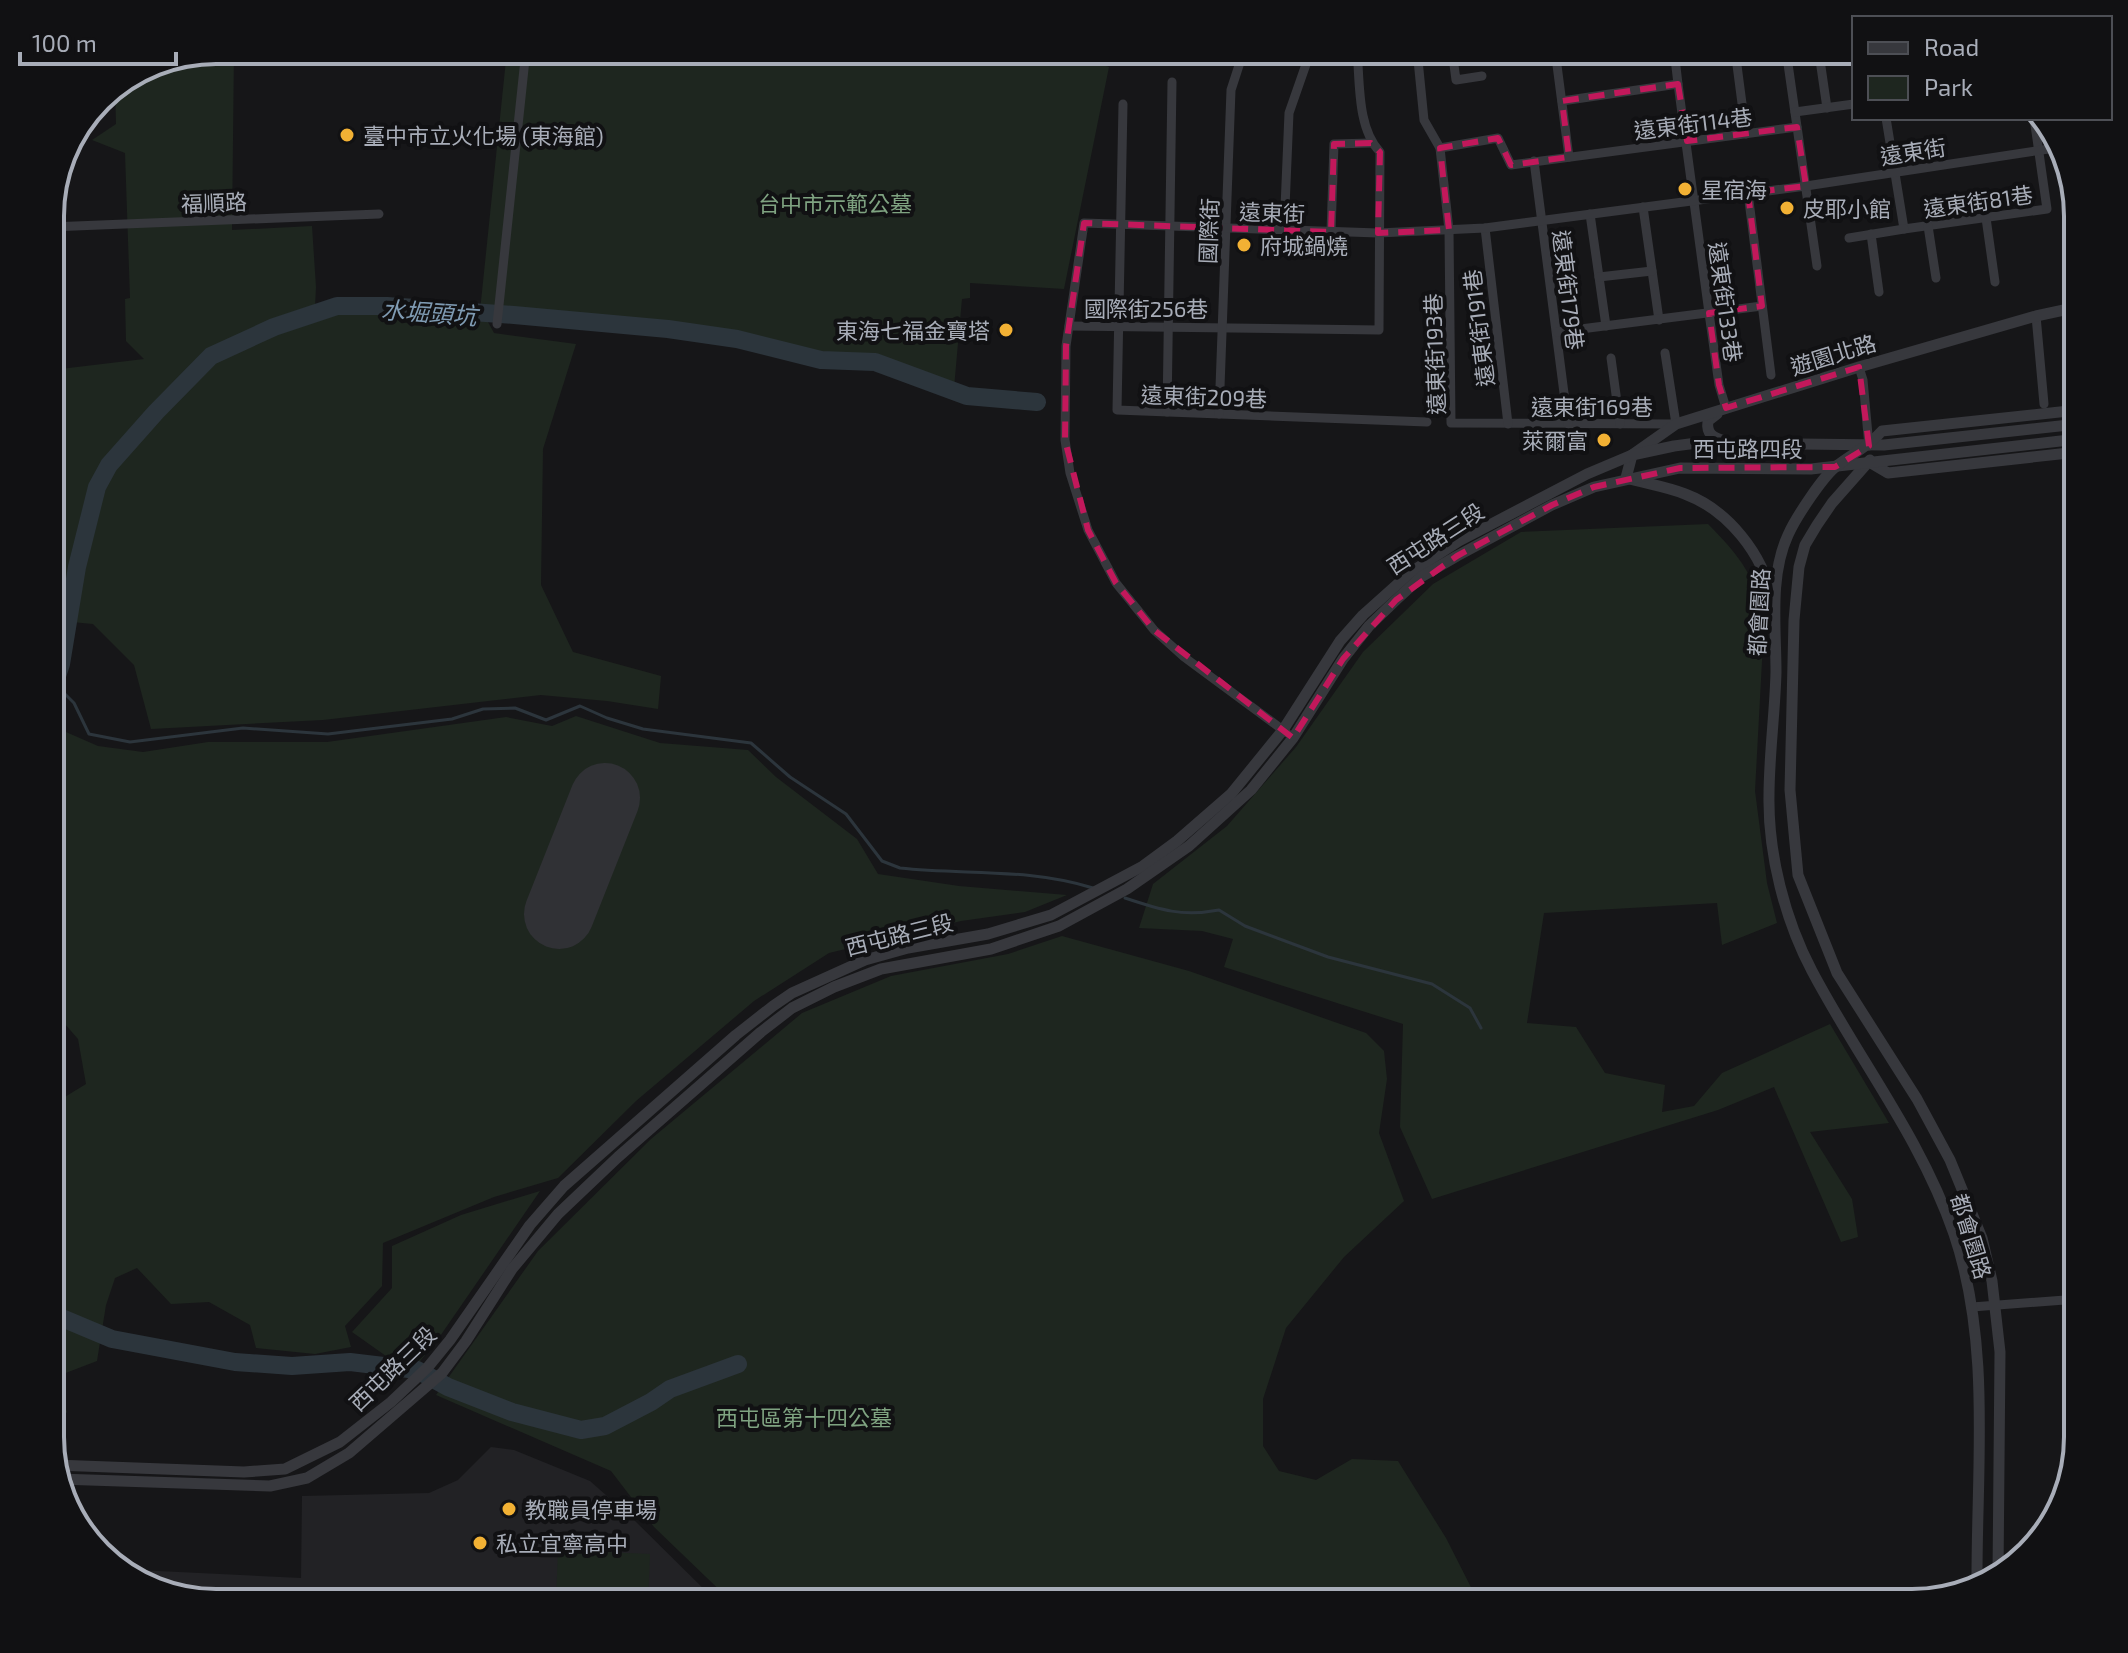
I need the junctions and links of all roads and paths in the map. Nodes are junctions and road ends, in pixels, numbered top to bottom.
1 (525, 64) edge
2 (1239, 64) edge
3 (1306, 64) edge
4 (1358, 64) edge
5 (1418, 64) edge
6 (1454, 64) edge
7 (1557, 64) edge
8 (1676, 64) edge
9 (1737, 64) edge
10 (1788, 64) edge
11 (1821, 64) edge
12 (1482, 76) dead end
13 (1172, 82) dead end
14 (1678, 84) junction
15 (1562, 101) junction
16 (1123, 104) dead end
17 (1852, 104) edge
18 (1827, 108) junction
19 (1795, 112) junction
20 (1886, 120) edge
21 (1797, 127) junction
22 (2035, 128) edge
23 (1746, 134) junction
24 (1687, 141) junction
25 (1371, 143) junction
26 (1440, 148) junction
27 (2048, 149) edge
28 (2038, 151) junction
29 (1569, 157) junction
30 (1534, 161) junction
31 (1895, 172) junction
32 (1806, 186) junction
33 (1748, 193) junction
34 (1694, 200) junction
35 (1643, 207) junction
36 (379, 214) dead end
37 (1590, 214) junction
38 (1986, 218) junction
39 (1542, 220) junction
40 (1119, 225) junction
41 (64, 226) edge
42 (1170, 226) junction
43 (1928, 226) junction
44 (1226, 228) junction
45 (1485, 228) junction
46 (1904, 229) junction
47 (1449, 230) junction
48 (1284, 231) junction
49 (1331, 232) junction
50 (1378, 233) junction
51 (1871, 234) junction
52 (1849, 238) dead end
53 (1817, 266) dead end
54 (1652, 271) junction
55 (1599, 277) junction
56 (1936, 278) dead end
57 (1995, 282) dead end
58 (1879, 292) dead end
59 (1762, 306) junction
60 (2064, 310) edge
61 (1709, 313) junction
62 (2036, 316) junction
63 (1659, 320) junction
64 (497, 324) dead end
65 (1069, 326) junction
66 (1118, 326) junction
67 (1167, 326) junction
68 (1222, 326) junction
69 (1606, 326) junction
70 (1557, 332) junction
71 (1665, 353) dead end
72 (1611, 358) dead end
73 (1859, 367) junction
74 (1771, 375) dead end
75 (2044, 404) dead end
76 (1726, 408) junction
77 (1167, 412) junction
78 (2064, 412) edge
79 (1219, 414) junction
80 (1427, 422) dead end
81 (1508, 424) junction
82 (1568, 424) junction
83 (1620, 424) junction
84 (1676, 424) junction
85 (2064, 425) edge
86 (2064, 441) edge
87 (1741, 445) junction
88 (1869, 446) junction
89 (2064, 454) edge
90 (1632, 455) junction
91 (1871, 463) junction
92 (1835, 467) junction
93 (1626, 478) junction
94 (1776, 620) junction
95 (1288, 734) junction
96 (2064, 1300) edge
97 (1995, 1304) junction
98 (1972, 1307) junction
99 (67, 1465) edge
100 (70, 1479) edge
101 (1998, 1561) edge
102 (1977, 1574) edge

1 - 64 street
2 - 44 street, 國際街
3 - 48 street
4 - 25 street
5 - 26 street
6 - 12 street
7 - 15 street
8 - 14 street, 遠東街133巷
9 - 23 street
10 - 19 street
11 - 18 street
13 - 42 street
14 - 15 street
14 - 24 street, 遠東街133巷
15 - 29 street
16 - 40 street, 遠東街209巷
17 - 18 street
18 - 19 street
19 - 21 street
20 - 31 street, 遠東街81巷
21 - 23 street, 遠東街114巷
21 - 32 street
22 - 28 street
23 - 24 street, 遠東街114巷
24 - 29 street, 遠東街114巷
24 - 34 street, 遠東街133巷
25 - 49 street
25 - 50 street
26 - 30 street
26 - 47 street
27 - 28 street, 遠東街
28 - 31 street, 遠東街
28 - 38 street, 遠東街81巷
29 - 30 street, 遠東街114巷
30 - 39 street, 遠東街179巷
31 - 32 street, 遠東街
31 - 46 street, 遠東街81巷
32 - 33 street, 遠東街
32 - 53 street
33 - 34 street, 遠東街
33 - 59 street
34 - 35 street, 遠東街
34 - 61 street, 遠東街133巷
35 - 37 street, 遠東街
35 - 54 street
36 - 41 street, 福順路
37 - 39 street, 遠東街
37 - 55 street
38 - 43 street, 遠東街81巷
38 - 57 street
39 - 45 street, 遠東街
39 - 70 street, 遠東街179巷
40 - 42 street, 遠東街
40 - 65 street, 遠東街
40 - 66 street, 遠東街209巷
42 - 44 street, 遠東街
42 - 67 street
43 - 46 street, 遠東街81巷
43 - 56 street
44 - 48 street, 遠東街
44 - 68 street, 國際街
45 - 47 street, 遠東街
45 - 81 street, 遠東街191巷
46 - 51 street, 遠東街81巷
47 - 50 street, 遠東街
47 - 81 street, 遠東街193巷
48 - 49 street, 遠東街
49 - 50 street, 遠東街
50 - 68 street, 國際街256巷
51 - 52 street, 遠東街81巷
51 - 58 street
54 - 55 street
54 - 63 street
55 - 69 street
59 - 61 street
59 - 74 street
60 - 62 street, 遊園北路
61 - 63 street
61 - 76 street, 遠東街133巷
62 - 73 street, 遊園北路
62 - 75 street
63 - 69 street
65 - 66 street, 國際街256巷
65 - 95 street, 遠東街
66 - 67 street, 國際街256巷
66 - 77 street, 遠東街209巷
67 - 68 street, 國際街256巷
67 - 77 street
68 - 79 street, 國際街
69 - 70 street
70 - 82 street, 遠東街179巷
71 - 84 street
72 - 83 street
73 - 76 street, 遊園北路
73 - 88 street
76 - 84 street, 遊園北路
76 - 87 street
77 - 79 street, 遠東街209巷
78 - 88 street
79 - 80 street, 遠東街209巷
81 - 82 street, 遠東街169巷
82 - 83 street, 遠東街169巷
83 - 84 street, 遠東街169巷
84 - 90 street, 遊園北路
85 - 88 street, 西屯路四段
86 - 91 street, 西屯路四段
87 - 88 street, 西屯路四段
87 - 90 street, 西屯路四段
88 - 91 street
88 - 92 street, 都會園路
89 - 91 street, 西屯路四段
90 - 93 street
90 - 95 street, 西屯路三段
91 - 92 street, 西屯路四段
91 - 97 street, 都會園路
92 - 93 street, 西屯路四段
92 - 94 street, 都會園路
93 - 94 street
93 - 95 street, 西屯路三段
94 - 98 street, 都會園路
95 - 99 street, 西屯路三段
95 - 100 street, 西屯路三段
96 - 97 street
97 - 98 street
97 - 101 street, 都會園路
98 - 102 street, 都會園路

